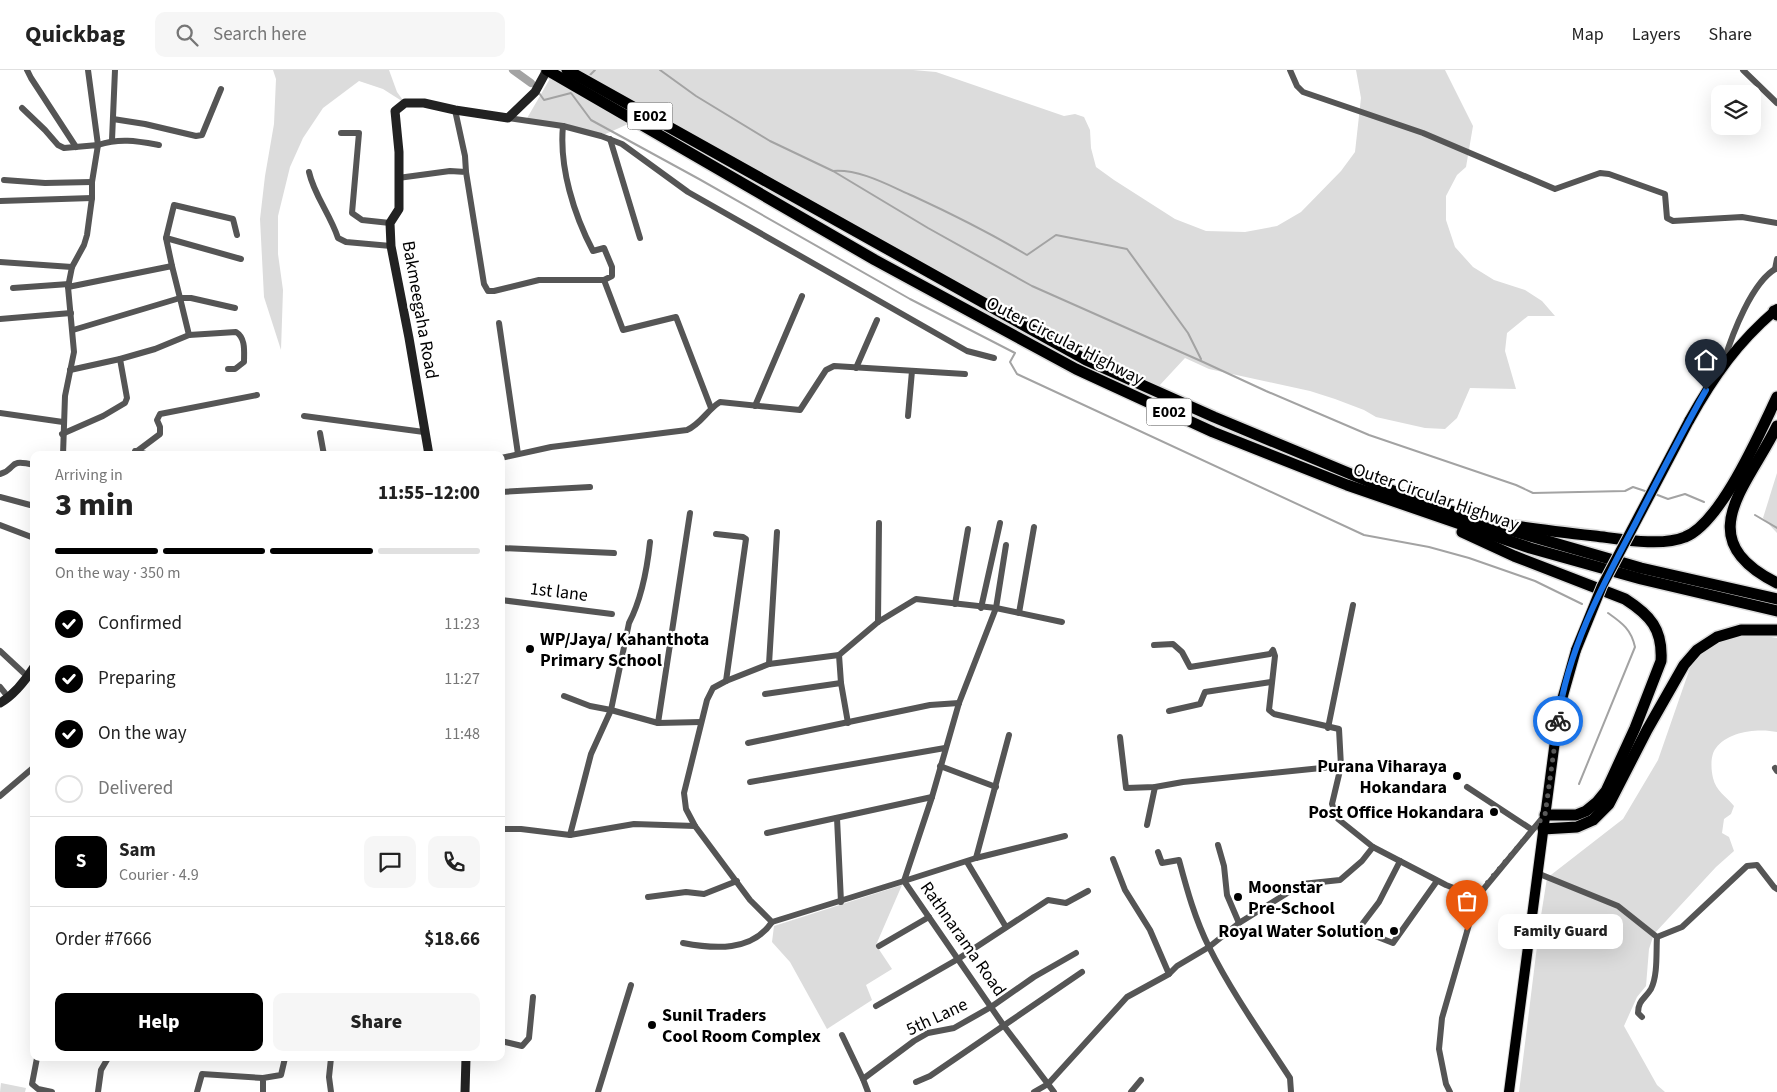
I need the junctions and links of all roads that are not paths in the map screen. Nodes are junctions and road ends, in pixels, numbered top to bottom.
1 (27, 70) edge
2 (88, 70) edge
3 (115, 70) edge
4 (547, 70) edge
5 (567, 70) edge
6 (1290, 70) edge
7 (1744, 70) edge
8 (221, 89) dead end
9 (611, 100) junction
10 (1777, 103) edge
11 (22, 108) dead end
12 (455, 110) junction
13 (508, 118) junction
14 (113, 119) junction
15 (563, 126) junction
16 (341, 134) dead end
17 (610, 139) junction
18 (112, 140) junction
19 (98, 145) junction
20 (158, 145) dead end
21 (76, 147) junction
22 (309, 172) dead end
23 (466, 172) junction
24 (398, 178) junction
25 (4, 180) dead end
26 (92, 182) junction
27 (92, 198) junction
28 (0, 201) edge
29 (390, 223) junction
30 (1777, 223) edge
31 (237, 235) dead end
32 (166, 238) junction
33 (640, 238) dead end
34 (391, 246) junction
35 (241, 259) dead end
36 (1777, 259) edge
37 (0, 262) edge
38 (172, 266) junction
39 (72, 267) junction
40 (1776, 269) edge
41 (604, 280) junction
42 (68, 286) junction
43 (13, 288) dead end
44 (802, 296) dead end
45 (180, 298) junction
46 (235, 308) dead end
47 (1776, 312) edge
48 (71, 313) junction
49 (0, 319) edge
50 (877, 320) dead end
51 (499, 323) dead end
52 (73, 330) junction
53 (189, 335) junction
54 (994, 358) dead end
55 (120, 359) junction
56 (1723, 365) junction
57 (856, 368) junction
58 (70, 370) junction
59 (228, 370) dead end
60 (912, 371) junction
61 (965, 374) dead end
62 (257, 395) dead end
63 (1777, 396) edge
64 (755, 406) junction
65 (711, 408) junction
66 (0, 412) edge
67 (304, 416) dead end
68 (908, 416) dead end
69 (63, 422) junction
70 (1777, 426) edge
71 (424, 432) junction
72 (320, 433) dead end
73 (62, 434) junction
74 (63, 451) edge
75 (137, 451) edge
76 (323, 451) edge
77 (428, 451) edge
78 (518, 454) junction
79 (505, 457) edge
80 (30, 464) edge
81 (0, 474) edge
82 (590, 487) dead end
83 (505, 492) edge
84 (0, 498) edge
85 (30, 505) edge
86 (1405, 506) junction
87 (690, 514) dead end
88 (1482, 522) junction
89 (879, 523) dead end
90 (1000, 523) dead end
91 (0, 525) edge
92 (1034, 527) dead end
93 (968, 529) dead end
94 (777, 532) dead end
95 (716, 534) dead end
96 (30, 536) edge
97 (650, 542) dead end
98 (1006, 545) dead end
99 (505, 548) edge
100 (614, 553) dead end
101 (1777, 583) edge
102 (1777, 598) edge
103 (505, 601) edge
104 (955, 604) junction
105 (1353, 605) dead end
106 (981, 608) junction
107 (996, 608) junction
108 (1777, 611) edge
109 (1019, 613) junction
110 (612, 614) dead end
111 (878, 622) junction
112 (1062, 622) dead end
113 (1777, 630) edge
114 (1154, 644) dead end
115 (0, 651) edge
116 (839, 655) junction
117 (769, 664) junction
118 (30, 674) edge
119 (28, 677) junction
120 (726, 681) junction
121 (1271, 682) junction
122 (841, 683) junction
123 (0, 686) edge
124 (765, 694) dead end
125 (564, 696) dead end
126 (10, 698) junction
127 (0, 702) edge
128 (959, 703) junction
129 (611, 710) junction
130 (1169, 710) dead end
131 (701, 722) junction
132 (658, 723) junction
133 (848, 723) junction
134 (1328, 728) junction
135 (1009, 735) dead end
136 (1120, 737) dead end
137 (748, 743) dead end
138 (945, 748) junction
139 (940, 766) junction
140 (1341, 766) junction
141 (30, 770) edge
142 (750, 782) dead end
143 (996, 787) junction
144 (1155, 787) junction
145 (1467, 787) dead end
146 (0, 796) edge
147 (932, 797) junction
148 (1545, 815) junction
149 (837, 818) junction
150 (695, 826) junction
151 (1147, 826) dead end
152 (505, 829) edge
153 (1537, 829) junction
154 (767, 833) dead end
155 (570, 835) junction
156 (1065, 836) dead end
157 (1218, 845) dead end
158 (1373, 847) junction
159 (1158, 852) dead end
160 (976, 858) junction
161 (1113, 859) dead end
162 (1400, 861) junction
163 (967, 862) junction
164 (1537, 873) junction
165 (1438, 880) junction
166 (904, 881) junction
167 (737, 882) junction
168 (1776, 890) edge
169 (1088, 891) dead end
170 (1476, 896) junction
171 (648, 897) dead end
172 (841, 902) junction
173 (929, 917) junction
174 (772, 922) junction
175 (1239, 923) junction
176 (1006, 927) junction
177 (1657, 937) junction
178 (683, 943) dead end
179 (879, 946) dead end
180 (1209, 947) junction
181 (1076, 953) dead end
182 (958, 959) junction
183 (1082, 972) dead end
184 (1169, 974) junction
185 (631, 984) dead end
186 (532, 997) dead end
187 (876, 1006) dead end
188 (992, 1007) junction
189 (1642, 1017) dead end
190 (1004, 1026) junction
191 (842, 1035) dead end
192 (505, 1043) edge
193 (36, 1061) edge
194 (106, 1061) edge
195 (284, 1061) edge
196 (331, 1061) edge
197 (466, 1061) edge
198 (263, 1078) junction
199 (863, 1079) junction
200 (1142, 1080) dead end
201 (916, 1082) dead end
202 (1048, 1084) junction
203 (52, 1092) edge
204 (98, 1092) edge
205 (197, 1092) edge
206 (263, 1092) edge
207 (331, 1092) edge
208 (466, 1092) edge
209 (598, 1092) edge
210 (868, 1092) edge
211 (1034, 1092) edge
212 (1054, 1092) edge
213 (1131, 1092) edge
214 (1291, 1092) edge
215 (1450, 1092) edge
216 (1509, 1092) edge

1 - 21 street
2 - 19 street
3 - 14 street
4 - 9 highway, Outer Circular Highway / E002
4 - 13 street
5 - 9 highway, Outer Circular Highway / E002
6 - 30 street
7 - 10 street
8 - 14 street
9 - 86 highway, Outer Circular Highway / E002
9 - 88 highway, Outer Circular Highway / E002
11 - 21 street
12 - 13 street, Bakmeegaha Road
12 - 23 street
12 - 24 street, Bakmeegaha Road
13 - 15 street
14 - 18 street
15 - 17 street
15 - 41 street
16 - 29 street
17 - 33 street
17 - 54 street
18 - 19 street
18 - 20 street
19 - 21 street
19 - 26 street
22 - 34 street
23 - 24 street
23 - 41 street
24 - 29 street, Bakmeegaha Road
25 - 26 street
26 - 27 street
27 - 28 street
27 - 39 street
29 - 34 street, Bakmeegaha Road
31 - 32 street
32 - 35 street
32 - 38 street
34 - 71 street, Bakmeegaha Road
36 - 40 street
37 - 39 street
38 - 42 street
38 - 45 street
39 - 42 street
40 - 56 street
41 - 65 street
42 - 43 street
42 - 48 street
44 - 64 street
45 - 46 street
45 - 52 street
45 - 53 street
47 - 56 main road
48 - 49 street
48 - 52 street
50 - 57 street
51 - 78 street
52 - 58 street
53 - 55 street
53 - 59 street
55 - 58 street
55 - 73 street
56 - 148 main road, bridge
57 - 60 street
57 - 64 street
58 - 69 street
60 - 61 street
60 - 68 street
62 - 75 street
63 - 88 highway
64 - 65 street
65 - 78 street
66 - 69 street
67 - 71 street
69 - 73 street
70 - 101 highway
71 - 77 street, Bakmeegaha Road
72 - 76 street
73 - 74 street
78 - 79 street
80 - 81 street
82 - 83 street
84 - 85 street
86 - 108 highway, Outer Circular Highway / E002
86 - 148 highway
87 - 132 street
88 - 102 highway, Outer Circular Highway / E002
89 - 111 street
90 - 106 street
91 - 96 street
92 - 109 street
93 - 104 street
94 - 117 street
95 - 120 street
97 - 129 street
98 - 107 street
99 - 100 street
103 - 110 street, 1st lane
104 - 106 street
104 - 111 street
105 - 134 street
106 - 107 street
107 - 109 street
107 - 128 street
109 - 112 street
111 - 116 street
113 - 153 highway
114 - 121 street
115 - 119 street
116 - 117 street
116 - 122 street
117 - 120 street
118 - 119 street
119 - 126 street
120 - 131 street
121 - 130 street
121 - 134 street
122 - 124 street
122 - 133 street
123 - 126 street
125 - 129 street
126 - 127 street
128 - 133 street
128 - 138 street
129 - 132 street
129 - 155 street
131 - 132 street
131 - 150 street
133 - 137 street
134 - 140 street
135 - 143 street
136 - 144 street
138 - 139 street
138 - 142 street
139 - 143 street
139 - 147 street
140 - 144 street
140 - 158 street
141 - 146 street
143 - 160 street
144 - 151 street
145 - 153 street
147 - 149 street
147 - 166 street
148 - 153 main road
149 - 154 street
149 - 172 street
150 - 155 street
150 - 167 street
152 - 155 street
153 - 164 main road
153 - 170 street
156 - 160 street
157 - 175 street
158 - 162 street
158 - 175 street
159 - 180 street
160 - 163 street
161 - 184 street
162 - 165 street
162 - 165 street
163 - 166 street
163 - 176 street
164 - 177 street
164 - 216 main road
165 - 170 street
166 - 172 street, Rathnarama Road
166 - 173 street, Rathnarama Road
167 - 171 street
167 - 174 street
168 - 177 street
169 - 176 street
170 - 215 street
172 - 174 street, Rathnarama Road
173 - 179 street
173 - 182 street, Rathnarama Road
174 - 178 street
175 - 180 street
176 - 182 street
177 - 189 street
180 - 184 street
180 - 214 street
181 - 188 street, 5th Lane
182 - 187 street
182 - 188 street, Rathnarama Road
183 - 190 street
184 - 202 street
185 - 209 street
186 - 192 street
188 - 190 street, Rathnarama Road
188 - 199 street, 5th Lane
190 - 201 street
190 - 202 street, Rathnarama Road
191 - 199 street
193 - 203 street
194 - 204 street
195 - 198 street
196 - 207 street
197 - 208 street
198 - 205 street
198 - 206 street
199 - 210 street
200 - 213 street
202 - 211 street
202 - 212 street, Rathnarama Road

